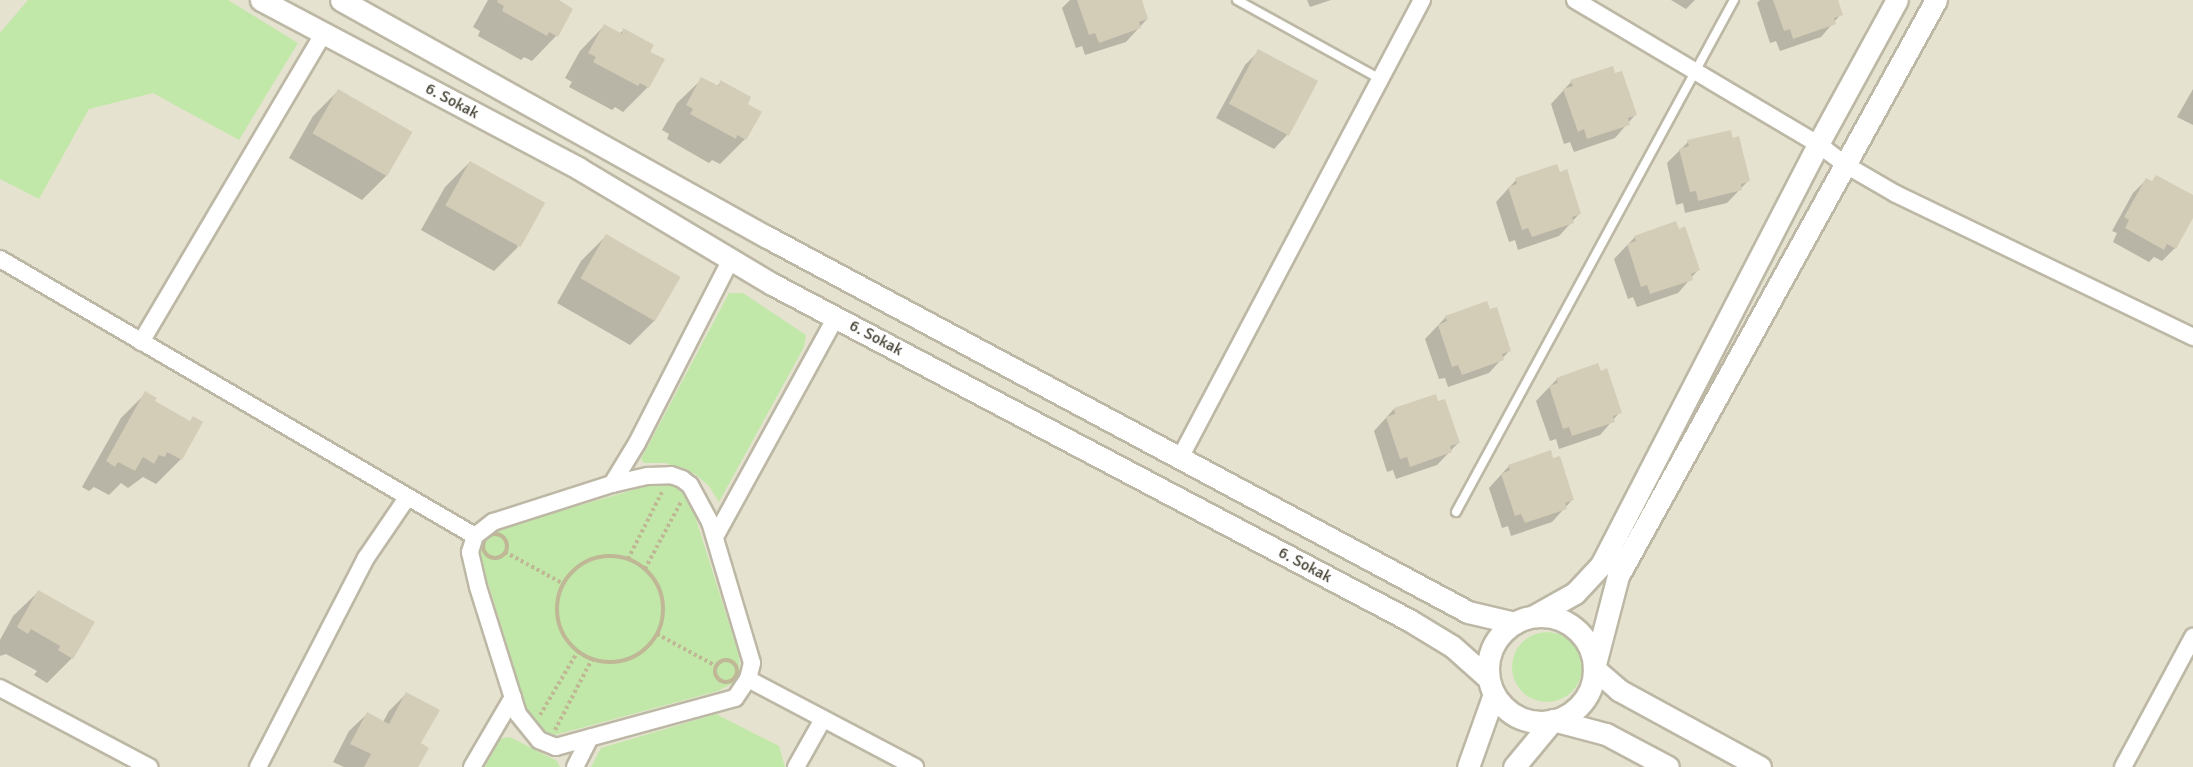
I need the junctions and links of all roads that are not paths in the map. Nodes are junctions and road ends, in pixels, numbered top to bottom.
1 (261, 0) edge
2 (341, 0) edge
3 (1237, 0) edge
4 (1422, 0) edge
5 (1734, 0) edge
6 (1897, 0) edge
7 (1936, 0) edge
8 (1577, 1) edge
9 (324, 33) junction
10 (1694, 70) junction
11 (1380, 79) junction
12 (1818, 144) junction
13 (1846, 165) junction
14 (731, 259) junction
15 (0, 260) edge
16 (836, 317) junction
17 (2193, 337) edge
18 (141, 342) junction
19 (1180, 458) junction
20 (612, 484) junction
21 (407, 498) junction
22 (1456, 512) dead end
23 (475, 536) junction
24 (715, 537) junction
25 (1524, 620) junction
26 (2193, 638) edge
27 (1594, 668) junction
28 (748, 679) junction
29 (1491, 686) junction
30 (0, 688) edge
31 (513, 697) junction
32 (823, 719) junction
33 (1553, 720) junction
34 (590, 738) junction
35 (149, 767) edge
36 (258, 767) edge
37 (472, 767) edge
38 (575, 767) edge
39 (796, 767) edge
40 (915, 767) edge
41 (1467, 767) edge
42 (1514, 767) edge
43 (1668, 767) edge
44 (1760, 767) edge
45 (2123, 767) edge

1 - 9 street, 6. Sokak
2 - 19 street, 6. Sokak
3 - 11 lane
4 - 11 street
5 - 10 lane
6 - 12 street
7 - 13 street
8 - 10 street
9 - 14 street, 6. Sokak
9 - 18 street
10 - 12 street
10 - 22 lane
11 - 19 street
12 - 13 street
12 - 25 street
13 - 17 street
13 - 27 street
14 - 16 street, 6. Sokak
14 - 20 street
15 - 18 street
16 - 24 street
16 - 29 street, 6. Sokak
18 - 21 street
19 - 25 street, 6. Sokak
20 - 23 street
20 - 24 street
21 - 23 street
21 - 36 street
23 - 31 street
24 - 28 street
25 - 27 street
25 - 29 street
26 - 45 street
27 - 33 street
27 - 44 street
28 - 32 street
28 - 34 street
29 - 33 street
29 - 41 street
30 - 35 street
31 - 34 street
31 - 37 street
32 - 39 street
32 - 40 street
33 - 42 street
33 - 43 street
34 - 38 street

